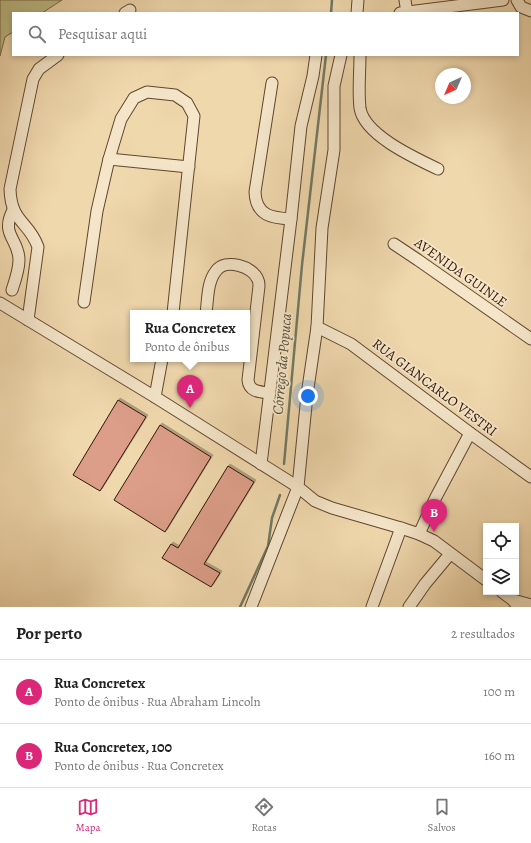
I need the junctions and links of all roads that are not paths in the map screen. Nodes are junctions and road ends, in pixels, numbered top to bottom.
1 (358, 0) edge
2 (405, 0) edge
3 (503, 0) edge
4 (517, 0) edge
5 (531, 11) edge
6 (357, 12) edge
7 (405, 12) edge
8 (413, 12) edge
9 (57, 56) edge
10 (316, 56) edge
11 (341, 56) edge
12 (360, 56) edge
13 (272, 83) dead end
14 (109, 159) junction
15 (189, 167) junction
16 (438, 170) dead end
17 (13, 210) junction
18 (291, 219) junction
19 (394, 244) dead end
20 (12, 290) dead end
21 (84, 302) dead end
22 (0, 303) edge
23 (173, 310) edge
24 (206, 310) edge
25 (28, 320) junction
26 (317, 327) junction
27 (531, 339) edge
28 (161, 362) edge
29 (270, 393) junction
30 (155, 397) junction
31 (470, 433) junction
32 (261, 464) junction
33 (531, 477) edge
34 (298, 487) junction
35 (401, 528) junction
36 (419, 534) junction
37 (450, 554) junction
38 (483, 578) edge
39 (506, 595) edge
40 (516, 604) edge
41 (531, 605) edge
42 (251, 607) edge
43 (372, 607) edge
44 (409, 607) edge

1 - 6 street
2 - 7 street
3 - 8 street
4 - 5 street
9 - 17 street
10 - 18 street
11 - 26 street
12 - 16 street
13 - 18 street
14 - 15 street
14 - 15 street
14 - 21 street
15 - 23 street
17 - 20 street
17 - 25 street
18 - 29 street
19 - 27 street, AVENIDA GUINLE
22 - 25 street
24 - 29 street
25 - 30 street
26 - 31 street, RUA GIANCARLO VESTRI
26 - 34 street
28 - 30 street
29 - 32 street
30 - 32 street
31 - 33 street, RUA GIANCARLO VESTRI
31 - 36 street
32 - 34 street
34 - 35 street
34 - 42 street
35 - 36 street
35 - 43 street
36 - 37 street
37 - 38 street
37 - 44 street
39 - 40 street
40 - 41 street

